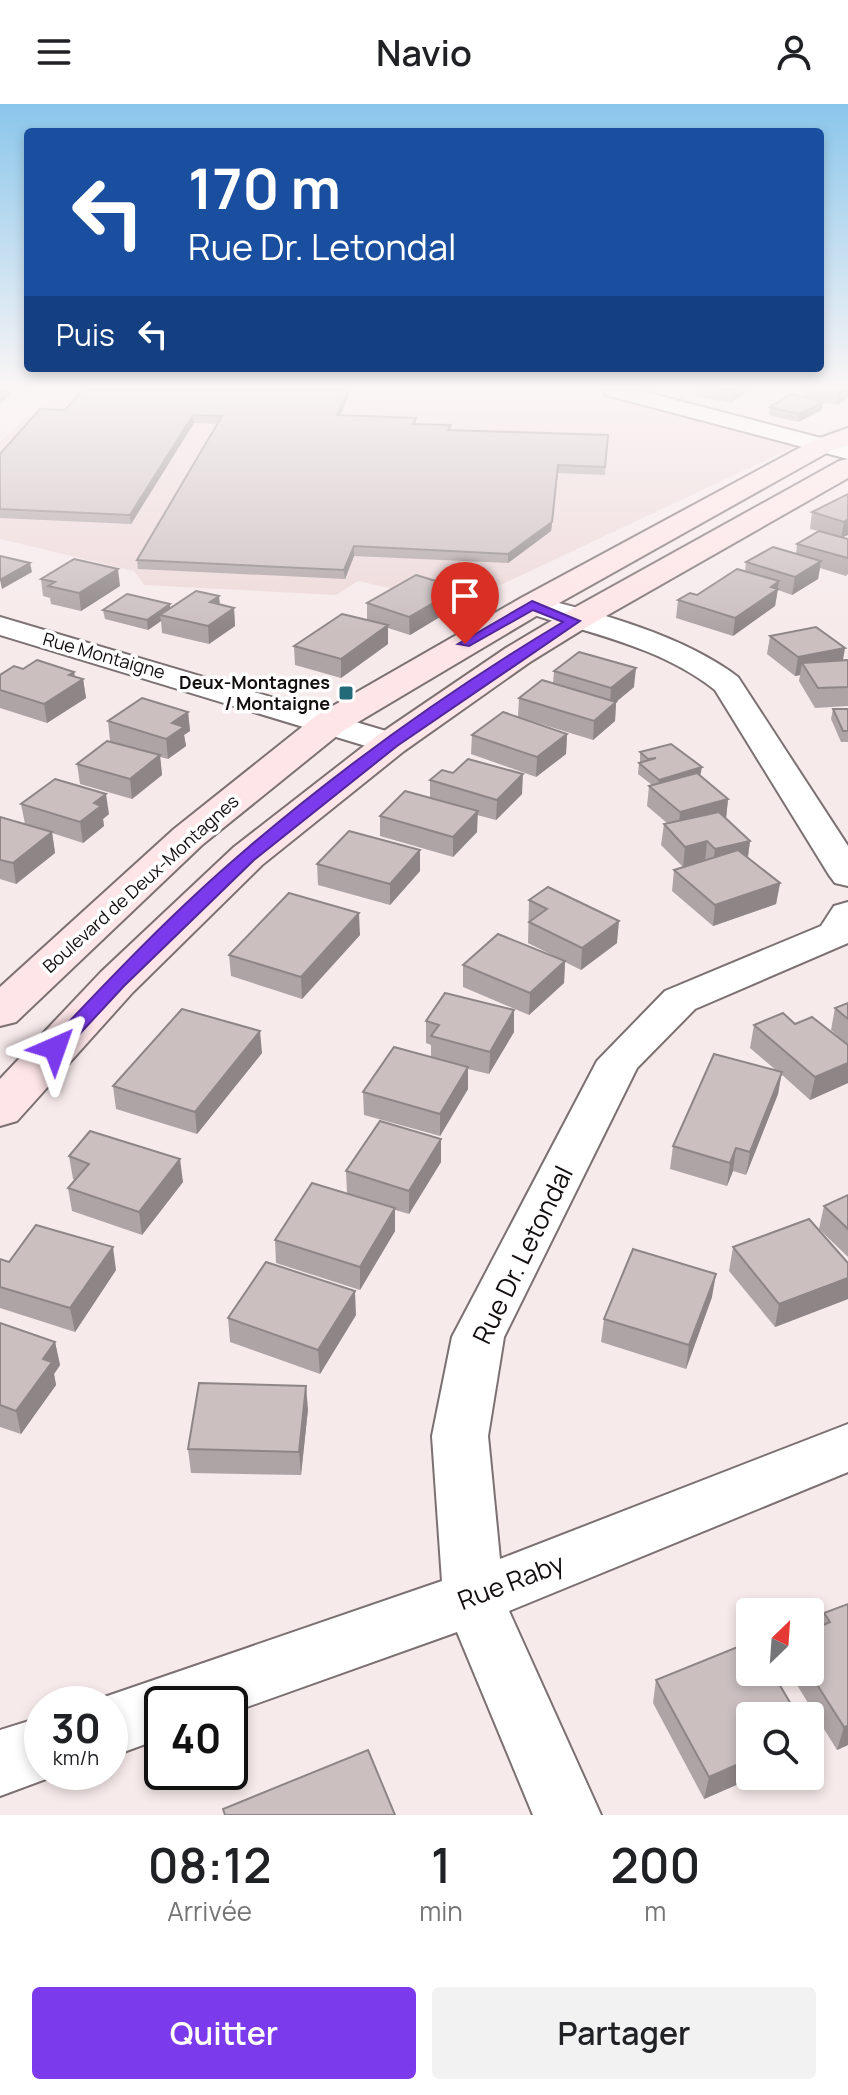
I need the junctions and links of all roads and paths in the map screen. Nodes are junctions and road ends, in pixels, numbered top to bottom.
1 (791, 470) edge
2 (843, 470) edge
3 (532, 605) junction
4 (574, 621) junction
5 (6, 633) edge
6 (330, 723) junction
7 (391, 743) junction
8 (848, 875) edge
9 (848, 914) edge
10 (0, 1012) edge
11 (0, 1109) edge
12 (848, 1447) edge
13 (473, 1598) junction
14 (221, 1686) edge
15 (24, 1755) edge
16 (0, 1763) edge
17 (567, 1815) edge

1 - 3 street, Boulevard de Deux-Montagnes
2 - 4 street
3 - 4 street
3 - 6 street, Boulevard de Deux-Montagnes
4 - 7 street
4 - 8 street
5 - 6 street, Rue Montaigne
6 - 7 street, Rue Montaigne
6 - 10 street, Boulevard de Deux-Montagnes
7 - 11 street
9 - 13 street, Rue Dr. Letondal
12 - 13 street, Rue Raby
13 - 14 street, Rue Raby
13 - 17 street, Rue Dr. Letondal
15 - 16 street

